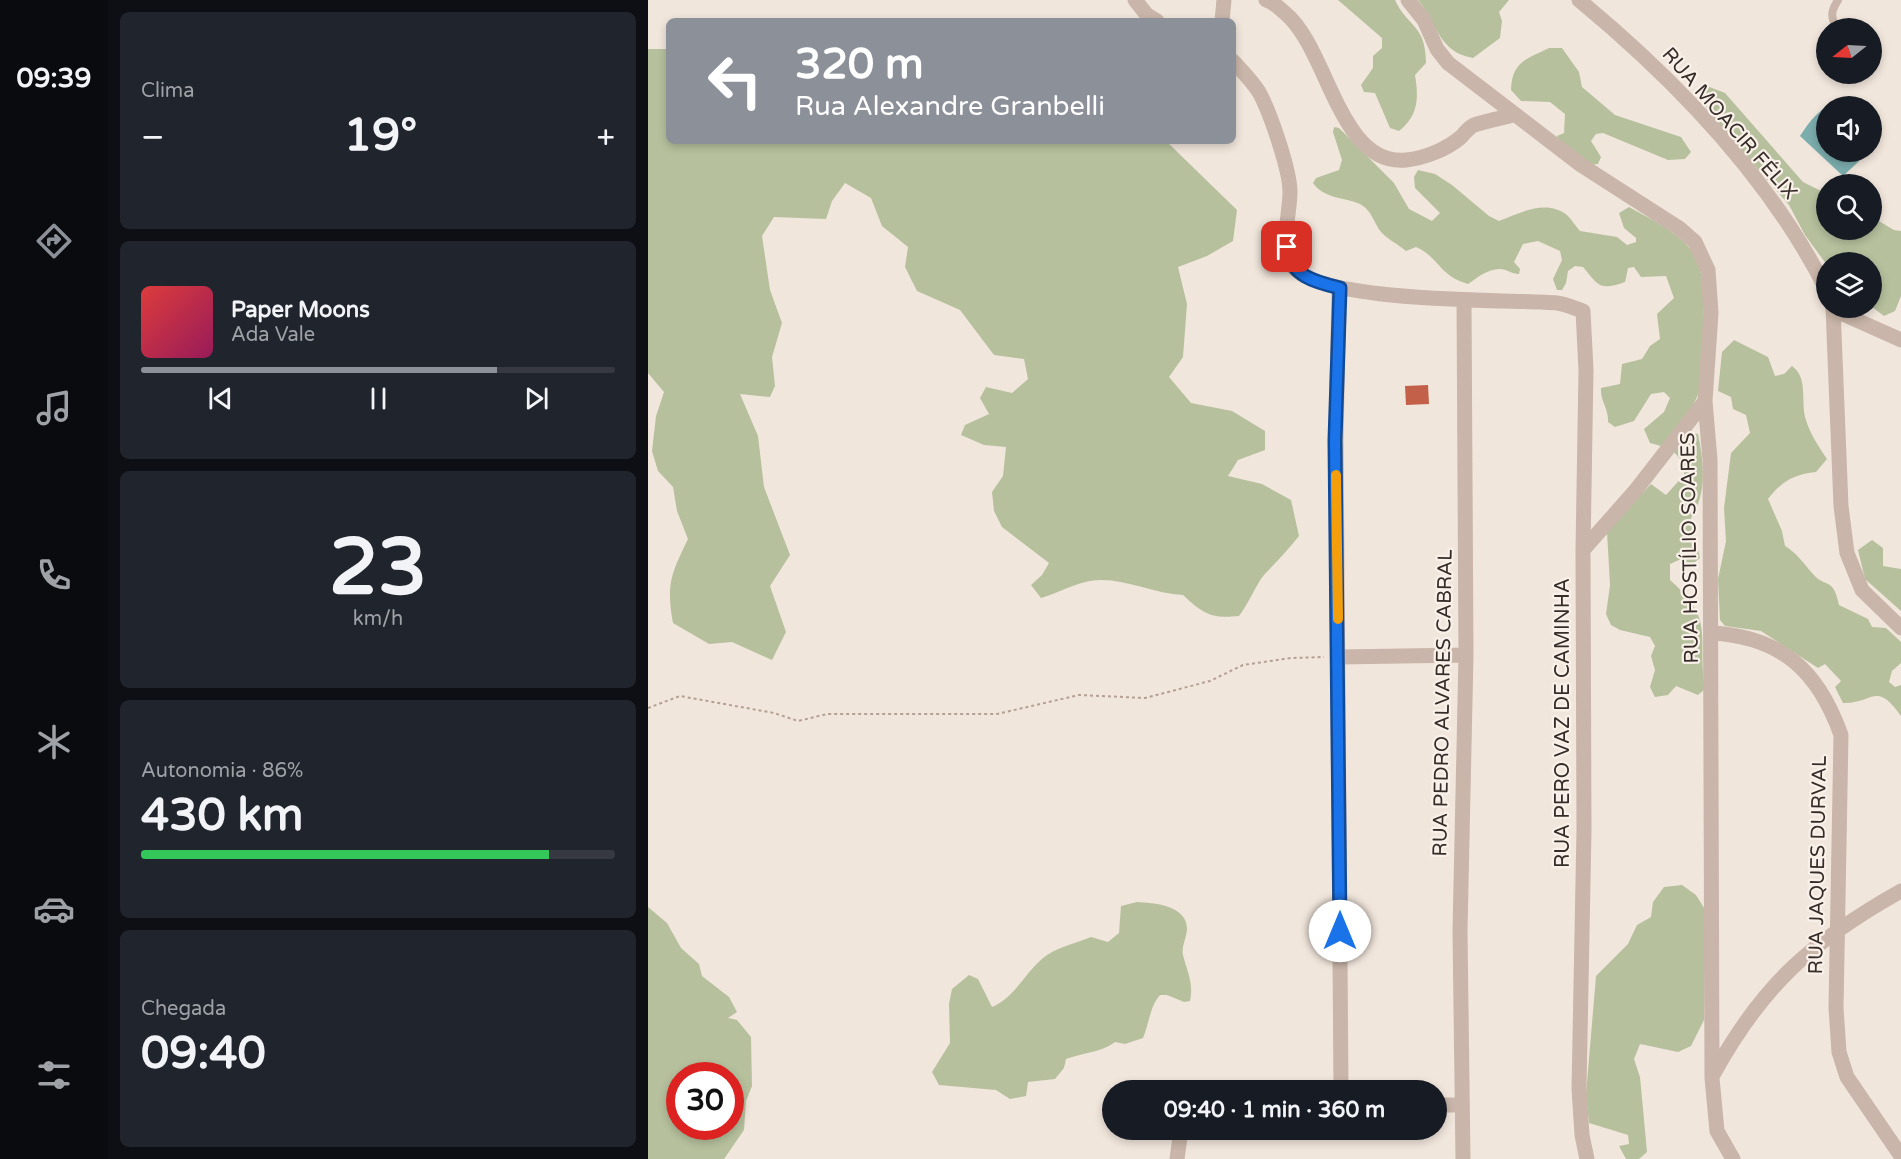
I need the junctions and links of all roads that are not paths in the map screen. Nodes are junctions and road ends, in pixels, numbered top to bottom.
1 (1135, 0) edge
2 (1224, 0) edge
3 (1266, 0) edge
4 (1408, 0) edge
5 (1579, 0) edge
6 (1838, 0) edge
7 (1152, 18) edge
8 (1222, 18) edge
9 (1832, 18) edge
10 (1236, 64) edge
11 (1514, 115) junction
12 (1816, 271) edge
13 (1340, 288) junction
14 (1464, 301) junction
15 (1834, 318) edge
16 (1853, 318) edge
17 (1901, 340) edge
18 (1705, 400) junction
19 (1583, 550) junction
20 (1901, 628) edge
21 (1712, 633) junction
22 (1466, 654) junction
23 (1338, 657) junction
24 (1901, 891) edge
25 (1837, 929) junction
26 (1712, 1078) junction
27 (1341, 1080) edge
28 (1447, 1105) edge
29 (1461, 1105) junction
30 (1180, 1140) edge
31 (1901, 1156) edge
32 (1177, 1159) edge
33 (1463, 1159) edge
34 (1587, 1159) edge
35 (1733, 1159) edge

1 - 7 street
2 - 8 street
3 - 11 street
4 - 11 street, RUA HOSTÍLIO SOARES
5 - 12 street, RUA MOACIR FÉLIX
6 - 9 lane
10 - 13 street
11 - 18 street, RUA HOSTÍLIO SOARES
13 - 14 street
13 - 23 street
14 - 19 street, RUA PERO VAZ DE CAMINHA
14 - 22 street, RUA PEDRO ALVARES CABRAL
15 - 20 street
16 - 17 street
18 - 19 street
18 - 21 street, RUA HOSTÍLIO SOARES
19 - 34 street, RUA PERO VAZ DE CAMINHA
21 - 25 street, RUA JAQUES DURVAL
21 - 26 street, RUA HOSTÍLIO SOARES
22 - 23 street
22 - 29 street, RUA PEDRO ALVARES CABRAL
23 - 27 street
24 - 25 street
25 - 26 street
25 - 31 street, RUA JAQUES DURVAL
26 - 35 street, RUA HOSTÍLIO SOARES
28 - 29 street
29 - 33 street, RUA PEDRO ALVARES CABRAL
30 - 32 street

